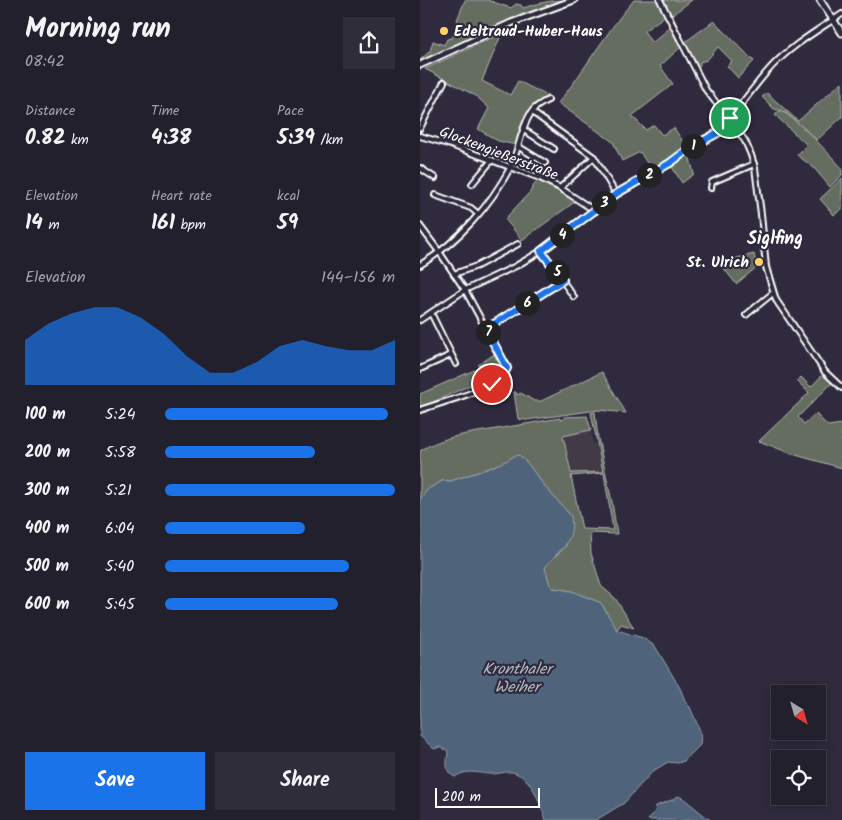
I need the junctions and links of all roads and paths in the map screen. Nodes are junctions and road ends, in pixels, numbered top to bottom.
1 (574, 0) edge
2 (660, 0) edge
3 (820, 0) edge
4 (842, 14) edge
5 (833, 19) junction
6 (842, 33) edge
7 (420, 65) edge
8 (444, 82) dead end
9 (548, 100) dead end
10 (532, 112) junction
11 (729, 119) junction
12 (732, 125) junction
13 (420, 128) edge
14 (524, 130) junction
15 (420, 136) edge
16 (519, 147) junction
17 (554, 149) dead end
18 (594, 157) junction
19 (492, 160) junction
20 (545, 162) dead end
21 (754, 164) junction
22 (510, 167) junction
23 (420, 168) edge
24 (435, 178) dead end
25 (472, 184) dead end
26 (560, 188) junction
27 (711, 188) dead end
28 (616, 194) junction
29 (435, 195) dead end
30 (595, 211) junction
31 (478, 214) junction
32 (420, 226) edge
33 (518, 244) dead end
34 (541, 251) junction
35 (440, 253) junction
36 (420, 265) edge
37 (454, 274) junction
38 (563, 280) junction
39 (465, 290) junction
40 (773, 293) junction
41 (574, 297) dead end
42 (431, 313) junction
43 (746, 315) dead end
44 (420, 320) edge
45 (486, 329) junction
46 (452, 355) junction
47 (456, 364) dead end
48 (420, 369) edge
49 (842, 388) edge
50 (420, 410) edge

1 - 7 main road
2 - 11 street
3 - 5 main road
4 - 5 street
5 - 6 main road
5 - 11 street
8 - 13 street
9 - 10 street
10 - 14 street
10 - 18 street
11 - 12 street
12 - 21 street
12 - 28 street
14 - 16 street
14 - 17 street
15 - 19 street, Glockengießerstraße
16 - 20 street
16 - 22 street
18 - 26 street
18 - 28 street
19 - 22 street, Glockengießerstraße
19 - 25 street
21 - 27 street
21 - 40 street
22 - 26 street, Glockengießerstraße
22 - 31 street
23 - 24 street
26 - 30 street, Glockengießerstraße
28 - 30 street
29 - 31 street
30 - 34 street
31 - 35 street
32 - 35 street
33 - 37 street
34 - 38 street
34 - 39 street
35 - 36 street
35 - 37 street
37 - 39 street
38 - 41 street
38 - 45 street
39 - 42 street
39 - 45 street
40 - 43 street
40 - 49 street
42 - 44 street
42 - 46 street
45 - 50 street
46 - 47 street
46 - 48 street

